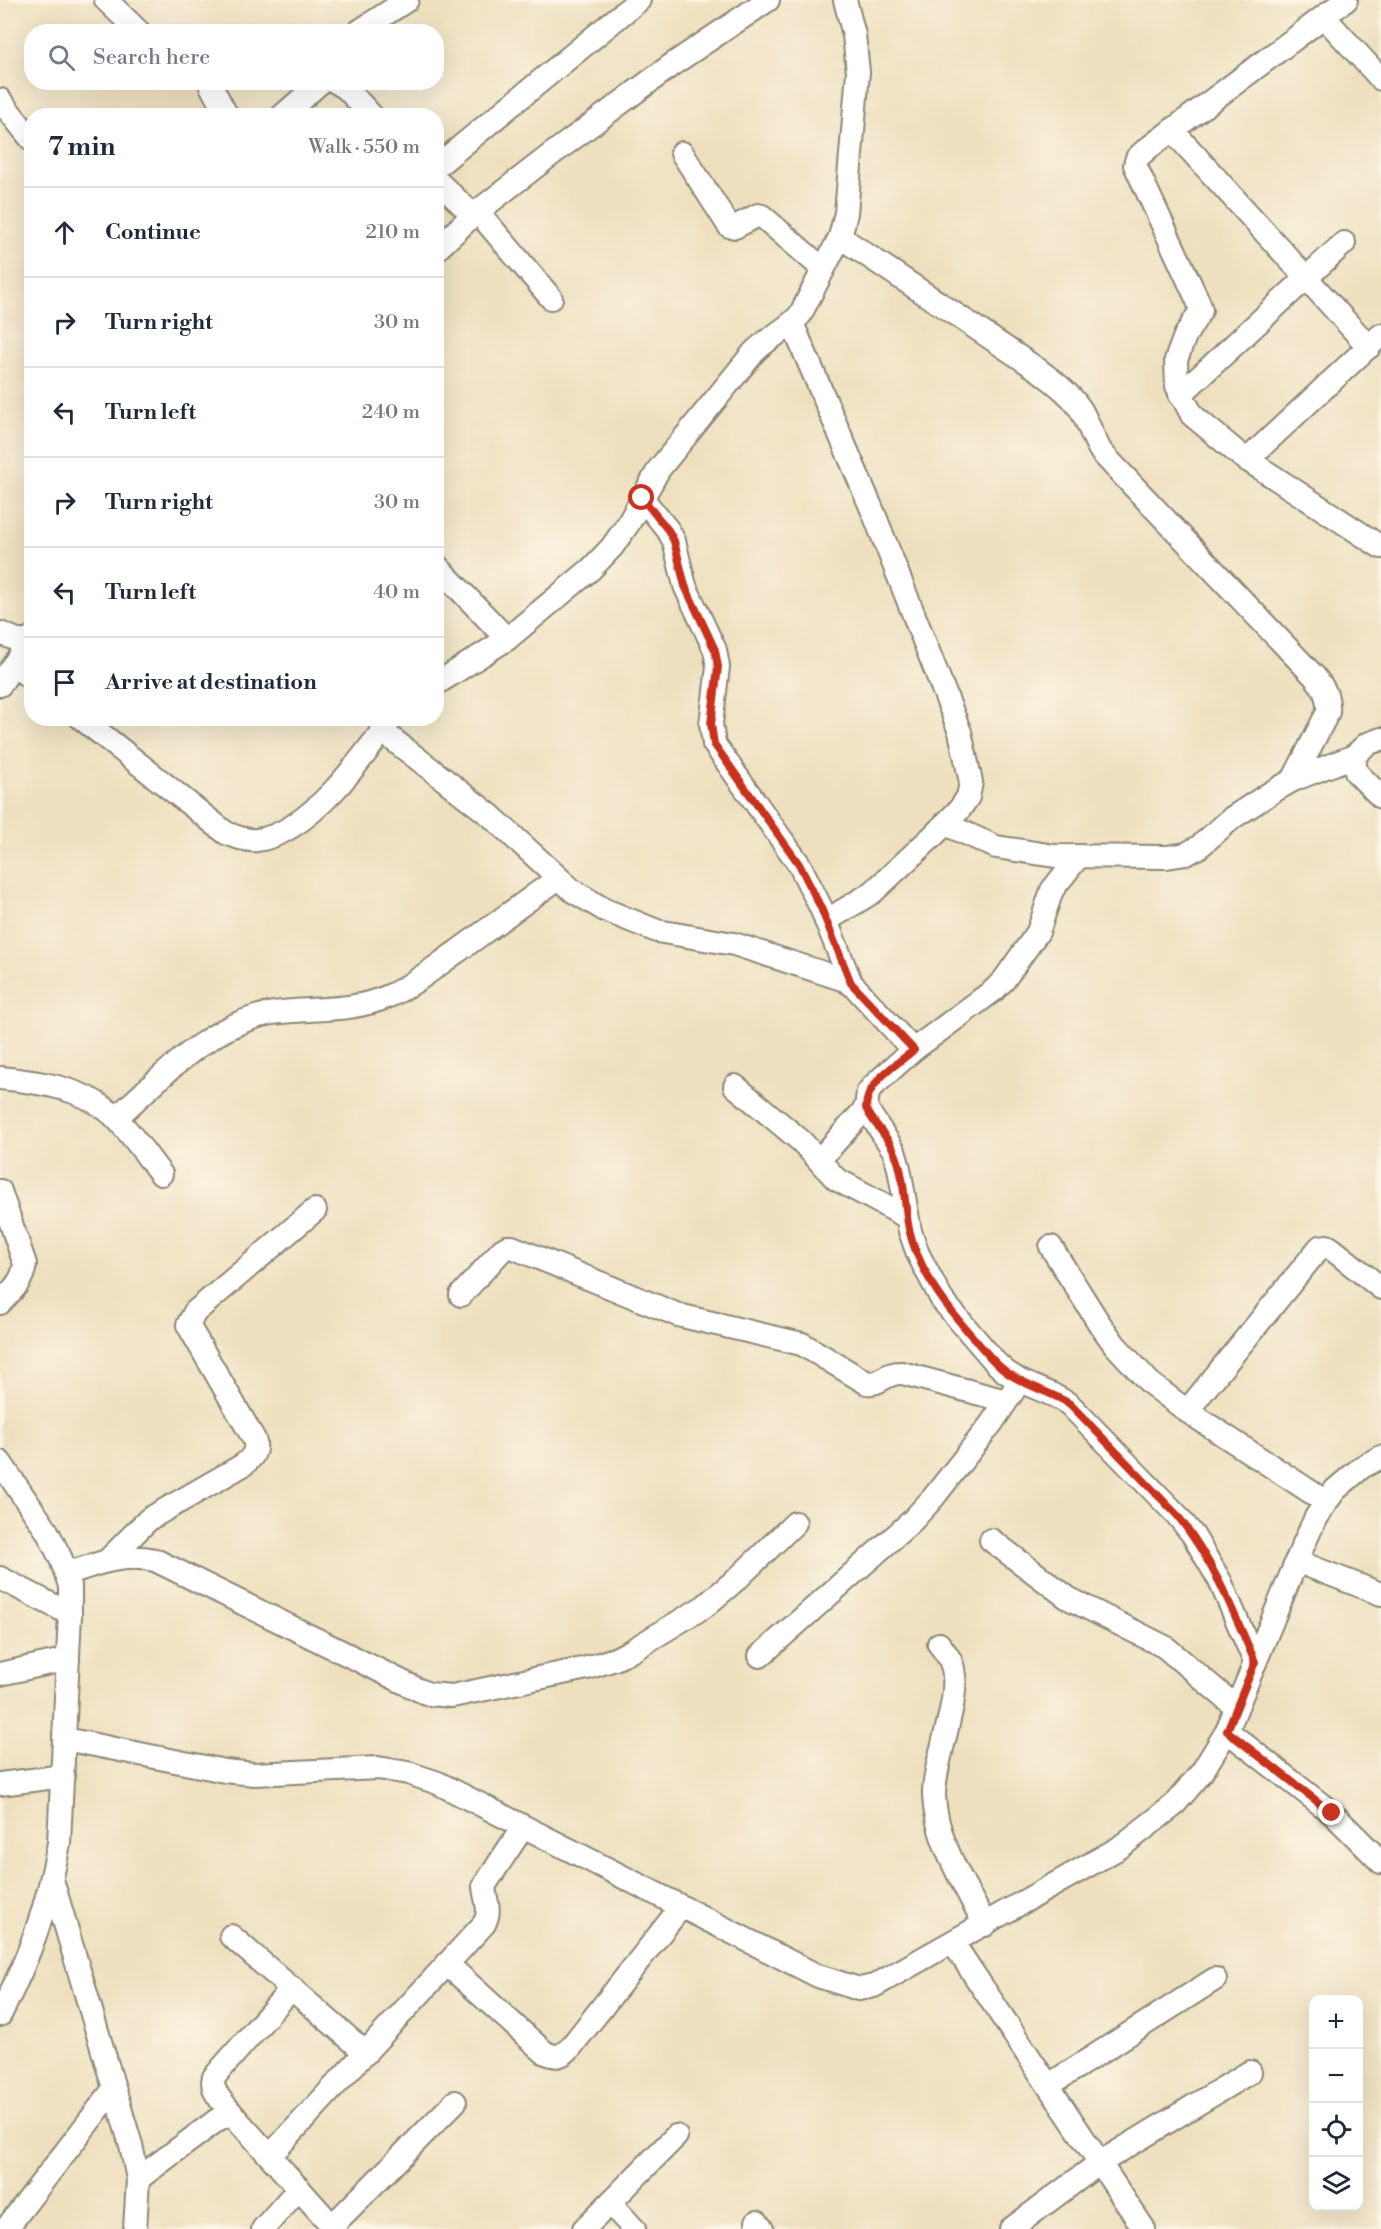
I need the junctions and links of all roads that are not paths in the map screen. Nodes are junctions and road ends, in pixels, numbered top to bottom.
1 (407, 0) edge
2 (639, 0) edge
3 (768, 0) edge
4 (845, 0) edge
5 (1346, 0) edge
6 (109, 1) edge
7 (1324, 17) junction
8 (131, 24) edge
9 (370, 24) edge
10 (1381, 79) edge
11 (213, 90) edge
12 (312, 90) edge
13 (348, 90) edge
14 (0, 100) edge
15 (223, 108) edge
16 (291, 108) edge
17 (365, 108) edge
18 (24, 130) edge
19 (1172, 130) junction
20 (682, 153) dead end
21 (444, 160) edge
22 (444, 187) edge
23 (476, 213) junction
24 (840, 237) junction
25 (444, 243) edge
26 (1344, 243) dead end
27 (823, 269) junction
28 (1305, 279) junction
29 (550, 298) dead end
30 (792, 323) junction
31 (1375, 341) edge
32 (1180, 395) junction
33 (1247, 460) junction
34 (642, 498) junction
35 (1381, 547) edge
36 (444, 573) edge
37 (0, 633) edge
38 (507, 639) junction
39 (24, 640) edge
40 (24, 649) edge
41 (14, 665) junction
42 (24, 673) edge
43 (444, 679) edge
44 (0, 685) edge
45 (91, 726) edge
46 (385, 726) edge
47 (387, 726) edge
48 (1381, 739) edge
49 (1354, 756) junction
50 (1293, 780) junction
51 (1381, 797) edge
52 (945, 824) junction
53 (1079, 856) junction
54 (557, 879) junction
55 (826, 921) junction
56 (851, 983) junction
57 (914, 1050) junction
58 (0, 1078) edge
59 (735, 1086) dead end
60 (866, 1108) junction
61 (116, 1118) junction
62 (819, 1159) junction
63 (161, 1174) dead end
64 (0, 1191) edge
65 (315, 1210) dead end
66 (908, 1217) junction
67 (1051, 1246) dead end
68 (1381, 1288) edge
69 (460, 1295) dead end
70 (0, 1303) edge
71 (1020, 1381) junction
72 (1006, 1401) junction
73 (1187, 1411) junction
74 (1381, 1457) edge
75 (0, 1462) edge
76 (1326, 1502) junction
77 (795, 1523) dead end
78 (991, 1540) dead end
79 (109, 1559) junction
80 (1296, 1561) junction
81 (66, 1574) junction
82 (0, 1578) edge
83 (1381, 1594) edge
84 (70, 1614) junction
85 (939, 1644) dead end
86 (760, 1656) dead end
87 (68, 1659) junction
88 (1255, 1662) junction
89 (0, 1674) edge
90 (1236, 1707) junction
91 (1227, 1731) junction
92 (65, 1739) junction
93 (63, 1776) junction
94 (0, 1784) edge
95 (523, 1827) junction
96 (1381, 1862) edge
97 (52, 1880) junction
98 (681, 1907) junction
99 (985, 1925) junction
100 (231, 1935) dead end
101 (953, 1943) junction
102 (447, 1964) junction
103 (1215, 1979) dead end
104 (292, 1988) junction
105 (0, 2015) edge
106 (366, 2053) junction
107 (1250, 2072) dead end
108 (1049, 2085) junction
109 (114, 2089) junction
110 (455, 2102) dead end
111 (234, 2116) junction
112 (676, 2136) dead end
113 (270, 2156) junction
114 (1101, 2162) junction
115 (138, 2179) junction
116 (299, 2188) junction
117 (610, 2203) junction
118 (334, 2227) edge
119 (6, 2229) edge
120 (135, 2229) edge
121 (263, 2229) edge
122 (584, 2229) edge
123 (634, 2229) edge
124 (1011, 2229) edge
125 (1144, 2229) edge

1 - 9 street
2 - 21 street
3 - 23 street
4 - 24 street
5 - 7 street
6 - 8 street
7 - 10 street
7 - 19 street
11 - 15 street
12 - 16 street
13 - 17 street
14 - 18 street
19 - 28 street
19 - 32 street
20 - 27 street
22 - 23 street
23 - 25 street
23 - 29 street
24 - 27 street
24 - 50 street
26 - 28 street
27 - 30 street
28 - 31 street
28 - 32 street
30 - 34 street
30 - 52 street
31 - 33 street
32 - 33 street
33 - 35 street
34 - 38 street
34 - 55 street
36 - 38 street
37 - 39 street
38 - 43 street
40 - 41 street
41 - 42 street
41 - 44 street
45 - 46 street
47 - 54 street
48 - 49 street
49 - 50 street
49 - 51 street
50 - 53 street
52 - 53 street
52 - 55 street
53 - 57 street
54 - 56 street
54 - 61 street
55 - 56 street
56 - 57 street
57 - 60 street
58 - 61 street
59 - 62 street
60 - 62 street
60 - 66 street
61 - 63 street
62 - 66 street
64 - 70 street
65 - 79 street
66 - 71 street
67 - 73 street
68 - 73 street
69 - 72 street
71 - 72 street
71 - 88 street
72 - 86 street
73 - 76 street
74 - 76 street
75 - 81 street
76 - 80 street
77 - 79 street
78 - 90 street
79 - 81 street
80 - 83 street
80 - 88 street
81 - 84 street
82 - 84 street
84 - 87 street
85 - 99 street
87 - 89 street
87 - 92 street
88 - 90 street
90 - 91 street
91 - 96 street
91 - 99 street
92 - 93 street
92 - 95 street
93 - 94 street
93 - 97 street
95 - 98 street
95 - 102 street
97 - 105 street
97 - 109 street
98 - 101 street
98 - 102 street
99 - 101 street
100 - 104 street
101 - 108 street
102 - 106 street
103 - 108 street
104 - 106 street
104 - 111 street
106 - 113 street
107 - 114 street
108 - 114 street
109 - 115 street
109 - 119 street
110 - 118 street
111 - 113 street
111 - 115 street
112 - 117 street
113 - 116 street
114 - 124 street
114 - 125 street
115 - 120 street
116 - 118 street
116 - 121 street
117 - 122 street
117 - 123 street

